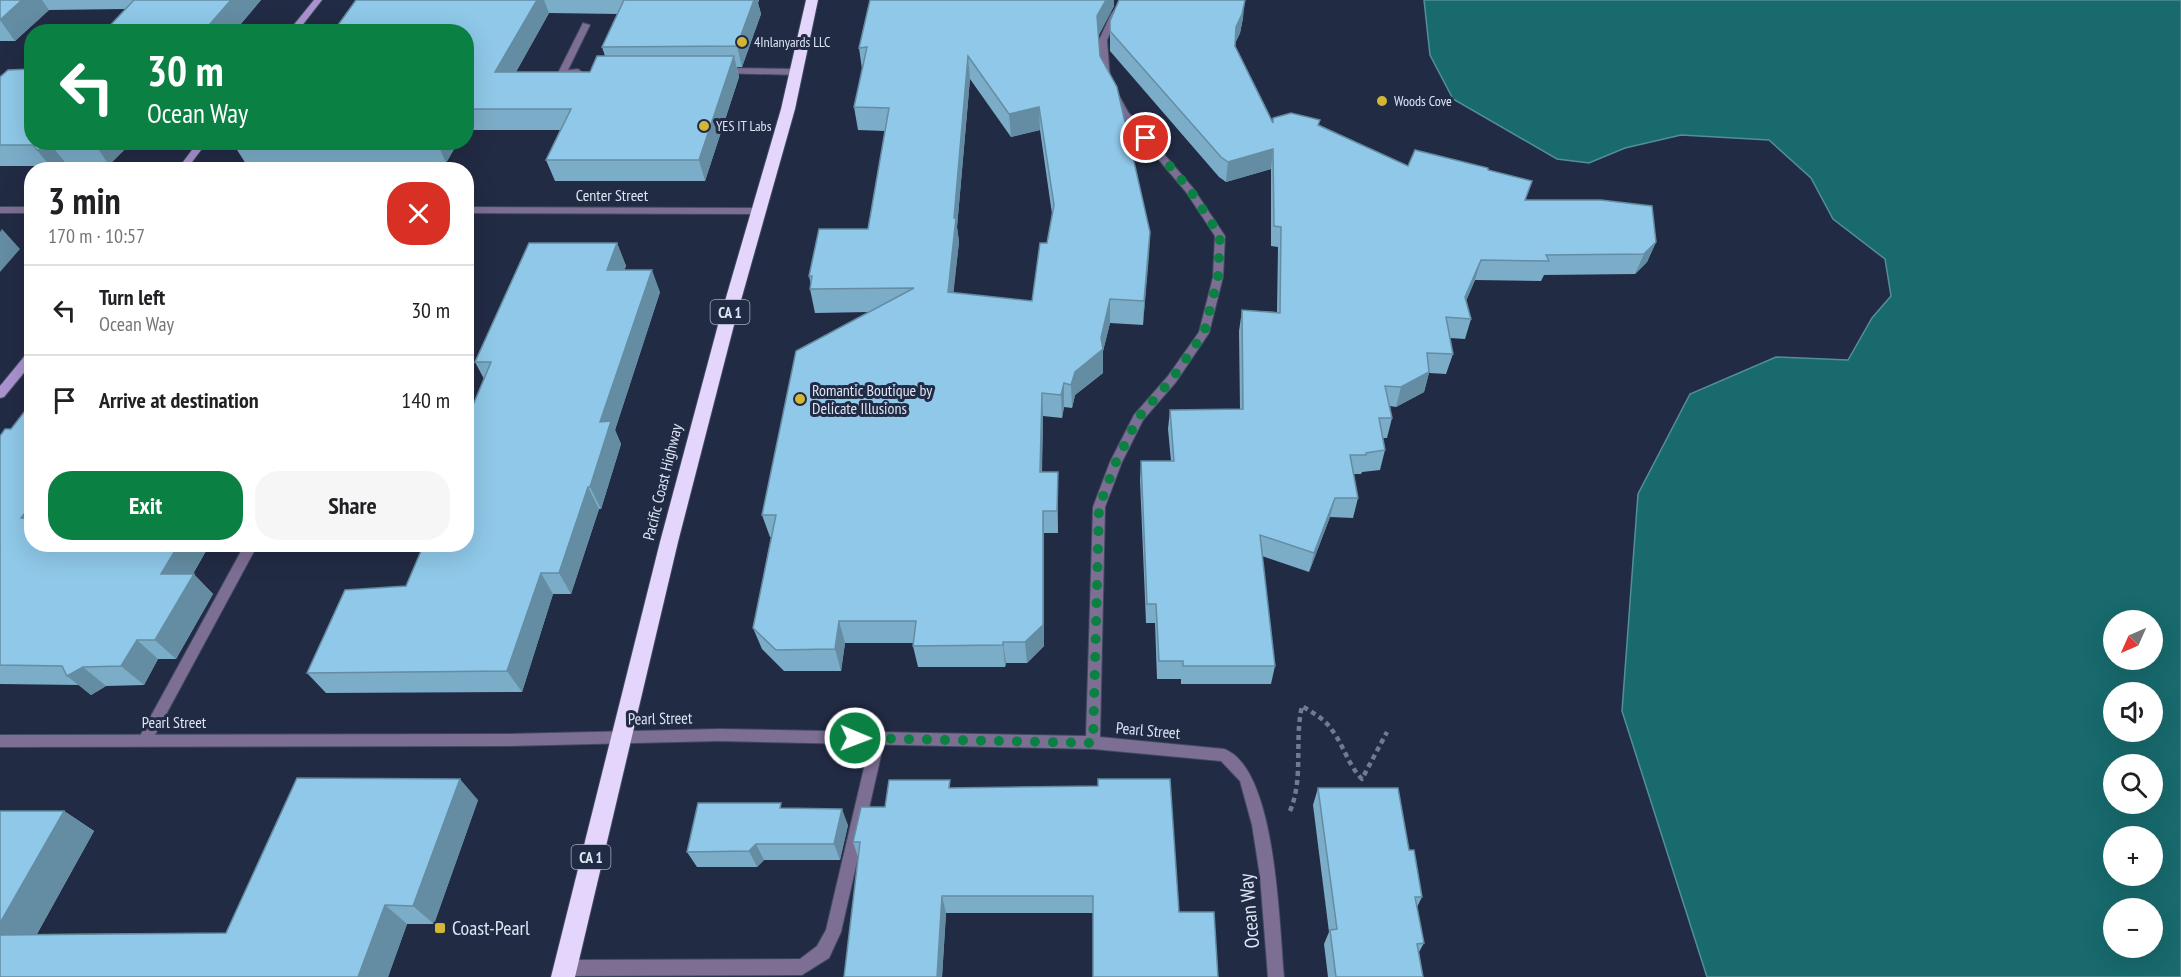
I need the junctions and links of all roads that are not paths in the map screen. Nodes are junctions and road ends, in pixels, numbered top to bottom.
1 (318, 0) edge
2 (812, 0) edge
3 (1126, 0) edge
4 (298, 24) edge
5 (586, 25) dead end
6 (711, 70) edge
7 (583, 72) edge
8 (798, 72) junction
9 (197, 150) edge
10 (187, 162) edge
11 (0, 210) edge
12 (24, 210) edge
13 (474, 210) edge
14 (758, 211) junction
15 (24, 365) edge
16 (0, 394) edge
17 (248, 552) edge
18 (620, 737) junction
19 (878, 738) junction
20 (145, 740) junction
21 (0, 741) edge
22 (1093, 743) junction
23 (1263, 840) joint
24 (564, 972) edge
25 (1276, 977) edge

1 - 4 street
2 - 8 highway, Pacific Coast Highway / CA 1
3 - 22 street
5 - 7 street
6 - 8 street
8 - 14 highway, Pacific Coast Highway / CA 1
9 - 10 street
11 - 12 street
13 - 14 street, Center Street
14 - 18 highway, Pacific Coast Highway / CA 1
15 - 16 street
17 - 20 street
18 - 19 street, Pearl Street
18 - 20 street, Pearl Street
18 - 24 highway, Pacific Coast Highway / CA 1
19 - 22 street, Pearl Street
19 - 24 street
20 - 21 street, Pearl Street
22 - 23 street, Pearl Street
23 - 25 street, Ocean Way

